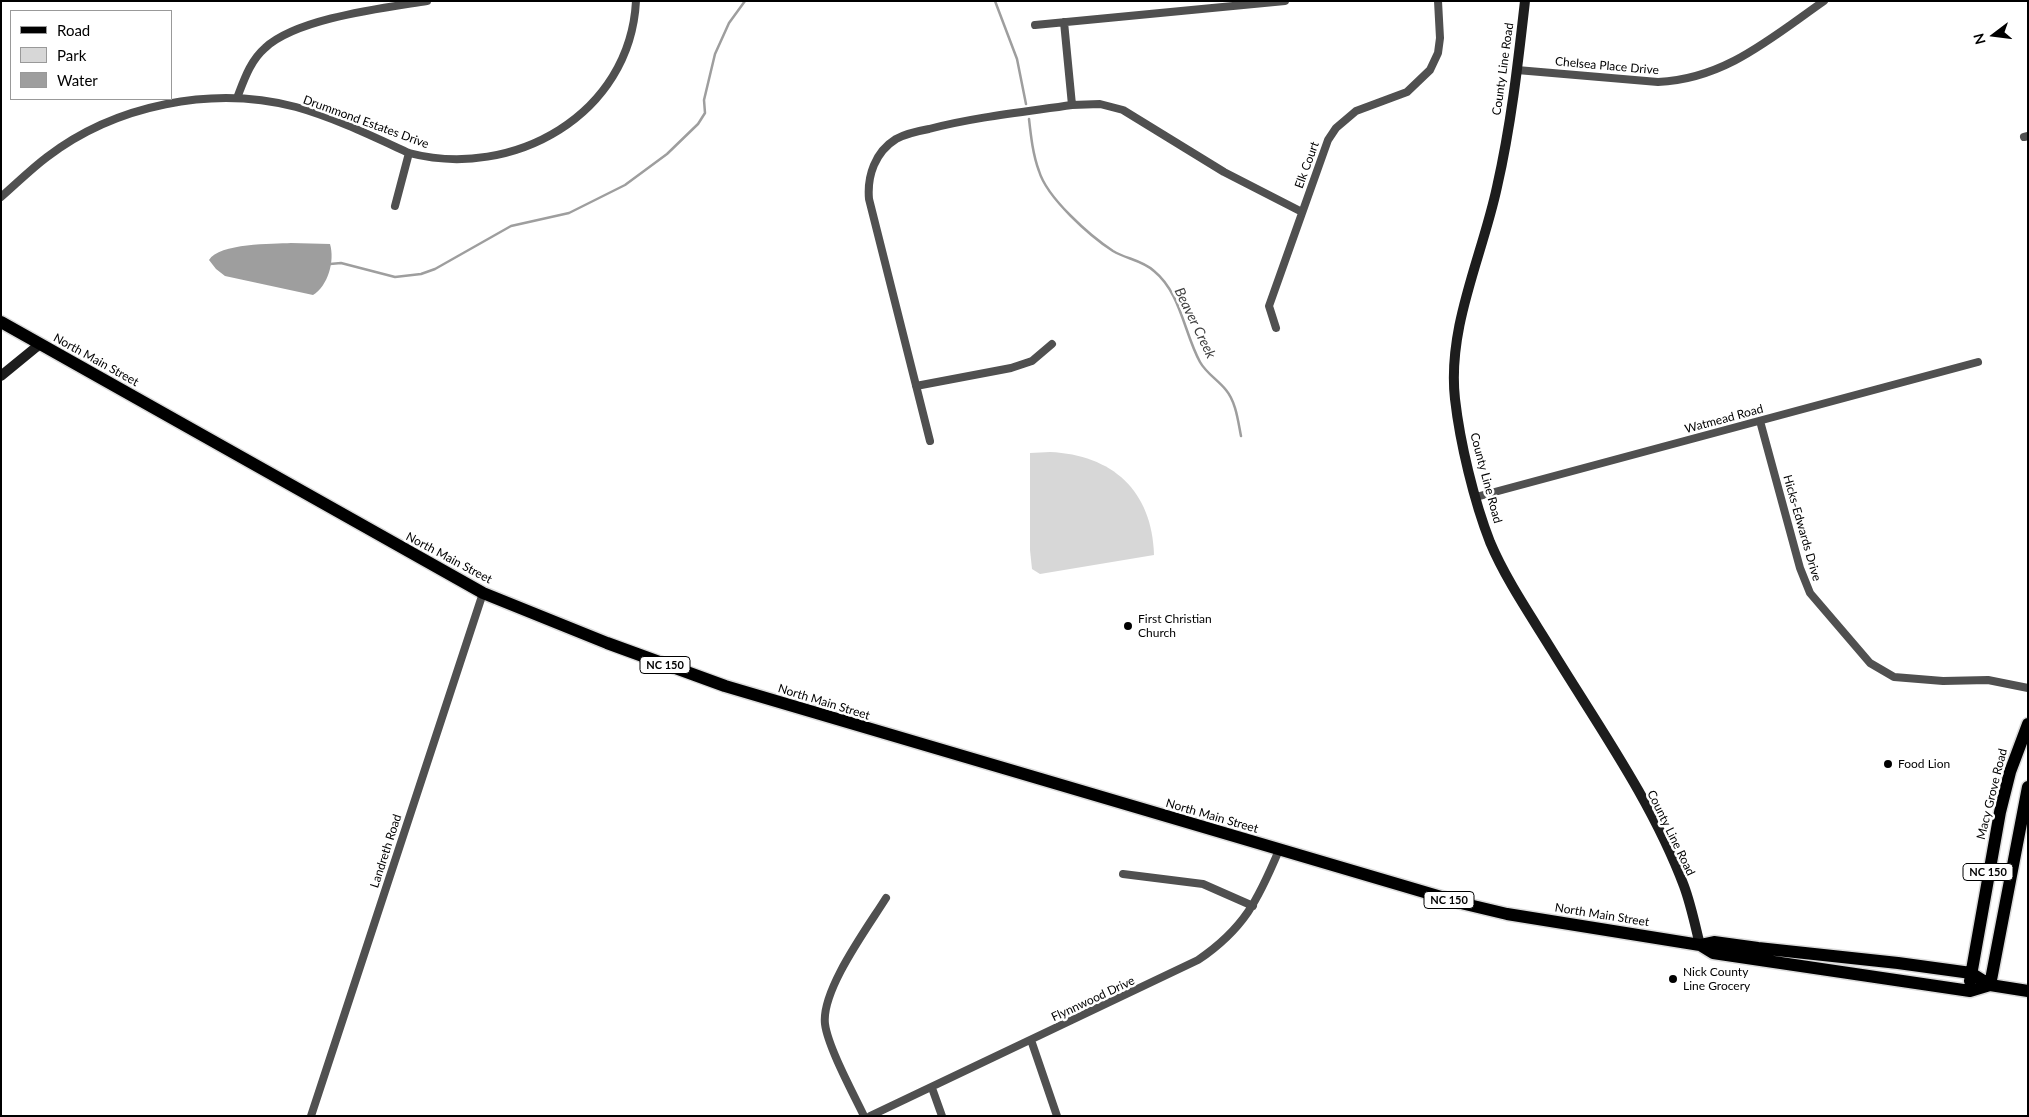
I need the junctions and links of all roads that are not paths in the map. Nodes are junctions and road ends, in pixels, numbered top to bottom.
1 (427, 1) edge
2 (636, 1) edge
3 (1285, 1) edge
4 (1438, 1) edge
5 (1525, 1) edge
6 (1824, 1) edge
7 (1064, 22) junction
8 (1034, 25) dead end
9 (1517, 70) junction
10 (237, 98) junction
11 (1072, 105) junction
12 (409, 152) junction
13 (1, 197) edge
14 (395, 206) dead end
15 (1302, 212) junction
16 (1, 322) edge
17 (1276, 328) dead end
18 (40, 344) junction
19 (1052, 344) dead end
20 (1978, 362) dead end
21 (1, 376) edge
22 (916, 386) junction
23 (1760, 421) junction
24 (930, 441) dead end
25 (1476, 497) junction
26 (483, 593) junction
27 (2028, 688) edge
28 (2028, 724) edge
29 (2028, 787) edge
30 (1279, 850) junction
31 (1123, 874) dead end
32 (886, 898) dead end
33 (1253, 906) junction
34 (1700, 945) junction
35 (1971, 974) junction
36 (1990, 985) junction
37 (1970, 991) junction
38 (2028, 992) edge
39 (1031, 1040) junction
40 (932, 1088) junction
41 (311, 1116) edge
42 (864, 1116) edge
43 (870, 1116) edge
44 (942, 1116) edge
45 (1057, 1116) edge

1 - 10 street
2 - 12 street, Drummond Estates Drive
3 - 7 street
4 - 15 street, Elk Court
5 - 9 street, County Line Road
6 - 9 street, Chelsea Place Drive
7 - 8 street
7 - 11 street
9 - 25 street, County Line Road
10 - 12 street, Drummond Estates Drive
10 - 13 street, Drummond Estates Drive
11 - 15 street
11 - 22 street
12 - 14 street
15 - 17 street, Elk Court
16 - 18 main road, North Main Street / NC 150
18 - 21 street
18 - 26 main road, North Main Street / NC 150
19 - 22 street
20 - 23 street, Watmead Road
22 - 24 street
23 - 25 street, Watmead Road
23 - 27 street, Hicks-Edwards Drive
25 - 34 street, County Line Road
26 - 30 main road, North Main Street / NC 150
26 - 41 street, Landreth Road
28 - 35 main road, Macy Grove Road / NC 150
29 - 36 main road, NC 150
30 - 33 street, Flynnwood Drive
30 - 34 main road, North Main Street / NC 150
31 - 33 street
32 - 42 street
33 - 39 street, Flynnwood Drive
34 - 35 main road, North Main Street / NC 150
34 - 37 main road, North Main Street / NC 150
35 - 36 main road, North Main Street
35 - 37 main road, Macy Grove Road
36 - 37 main road, North Main Street / NC 150
36 - 38 main road, North Main Street
39 - 40 street, Flynnwood Drive
39 - 45 street
40 - 43 street, Flynnwood Drive
40 - 44 street

